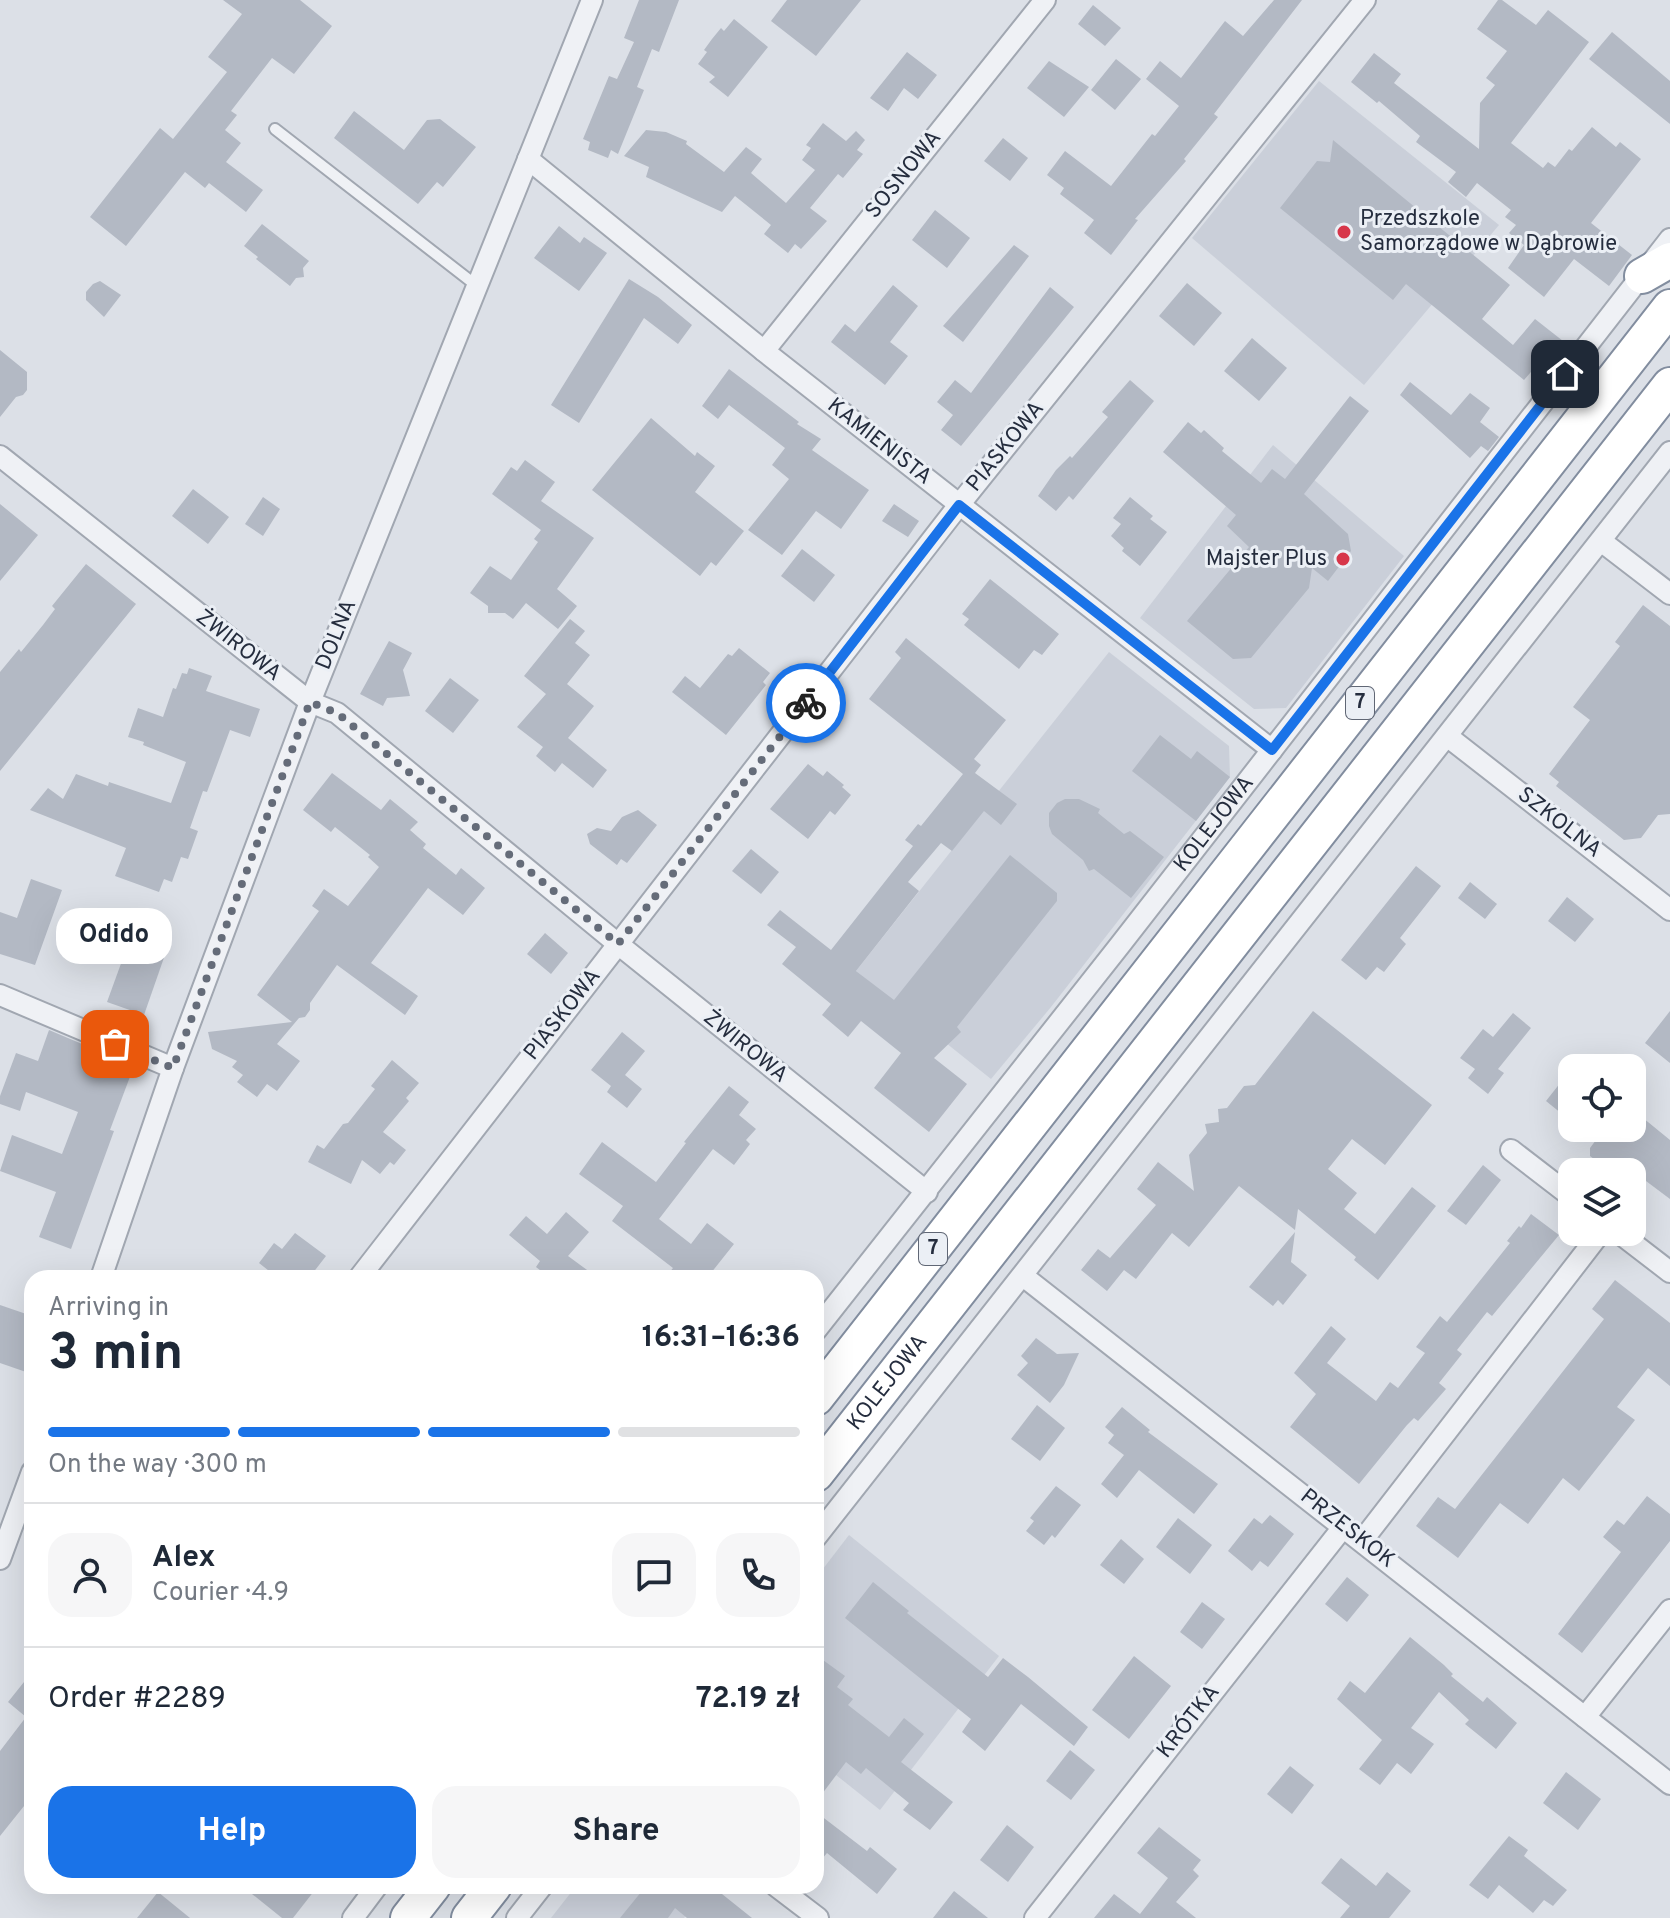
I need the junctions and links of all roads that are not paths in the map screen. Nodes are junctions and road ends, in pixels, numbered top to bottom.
1 (592, 0) edge
2 (1045, 0) edge
3 (1365, 0) edge
4 (275, 129) dead end
5 (528, 159) junction
6 (1670, 239) edge
7 (1656, 268) edge
8 (477, 286) junction
9 (1670, 307) edge
10 (764, 351) junction
11 (1670, 385) edge
12 (1670, 452) edge
13 (0, 456) edge
14 (959, 505) junction
15 (1601, 541) junction
16 (1670, 594) edge
17 (310, 702) junction
18 (1447, 736) junction
19 (1272, 750) junction
20 (1670, 910) edge
21 (618, 944) junction
22 (0, 995) edge
23 (173, 1068) junction
24 (1511, 1150) dead end
25 (1558, 1186) edge
26 (927, 1192) junction
27 (1590, 1246) edge
28 (1636, 1246) edge
29 (104, 1270) edge
30 (365, 1270) edge
31 (1670, 1272) edge
32 (1023, 1276) junction
33 (824, 1320) edge
34 (824, 1388) edge
35 (824, 1464) edge
36 (24, 1488) edge
37 (1344, 1526) junction
38 (5, 1527) edge
39 (824, 1527) edge
40 (1362, 1541) junction
41 (0, 1559) edge
42 (1670, 1610) edge
43 (1585, 1717) junction
44 (1670, 1784) edge
45 (371, 1894) edge
46 (427, 1894) edge
47 (488, 1894) edge
48 (536, 1894) edge
49 (786, 1894) edge
50 (353, 1918) edge
51 (408, 1918) edge
52 (469, 1918) edge
53 (517, 1918) edge
54 (818, 1918) edge
55 (1035, 1918) edge

1 - 5 street, DOLNA
2 - 10 street, SOSNOWA
3 - 14 street, PIASKOWA
4 - 8 lane
5 - 8 street, DOLNA
5 - 10 street, KAMIENISTA
6 - 7 street, KOLEJOWA
7 - 19 street, KOLEJOWA
8 - 17 street, DOLNA
9 - 34 highway, KOLEJOWA / 7
10 - 14 street, KAMIENISTA
11 - 35 highway, KOLEJOWA / 7
12 - 15 street, KOLEJOWA
13 - 17 street, ŻWIROWA
14 - 19 street, KAMIENISTA
14 - 21 street, PIASKOWA
15 - 16 street
15 - 18 street, KOLEJOWA
17 - 21 street, ŻWIROWA
17 - 23 street, DOLNA
18 - 20 street, SZKOLNA
18 - 32 street, KOLEJOWA
19 - 26 street, KOLEJOWA
21 - 26 street, ŻWIROWA
21 - 30 street, PIASKOWA
22 - 23 street
23 - 29 street, DOLNA
24 - 25 street
26 - 33 street, KOLEJOWA
27 - 40 street
28 - 31 street
32 - 37 street, PRZESKOK
32 - 39 street, KOLEJOWA
36 - 38 street
37 - 40 street, PRZESKOK
37 - 55 street, KRÓTKA
38 - 41 street
40 - 43 street, PRZESKOK
42 - 43 street
43 - 44 street, PRZESKOK
45 - 50 street
46 - 51 highway
47 - 52 highway
48 - 53 street
49 - 54 street

